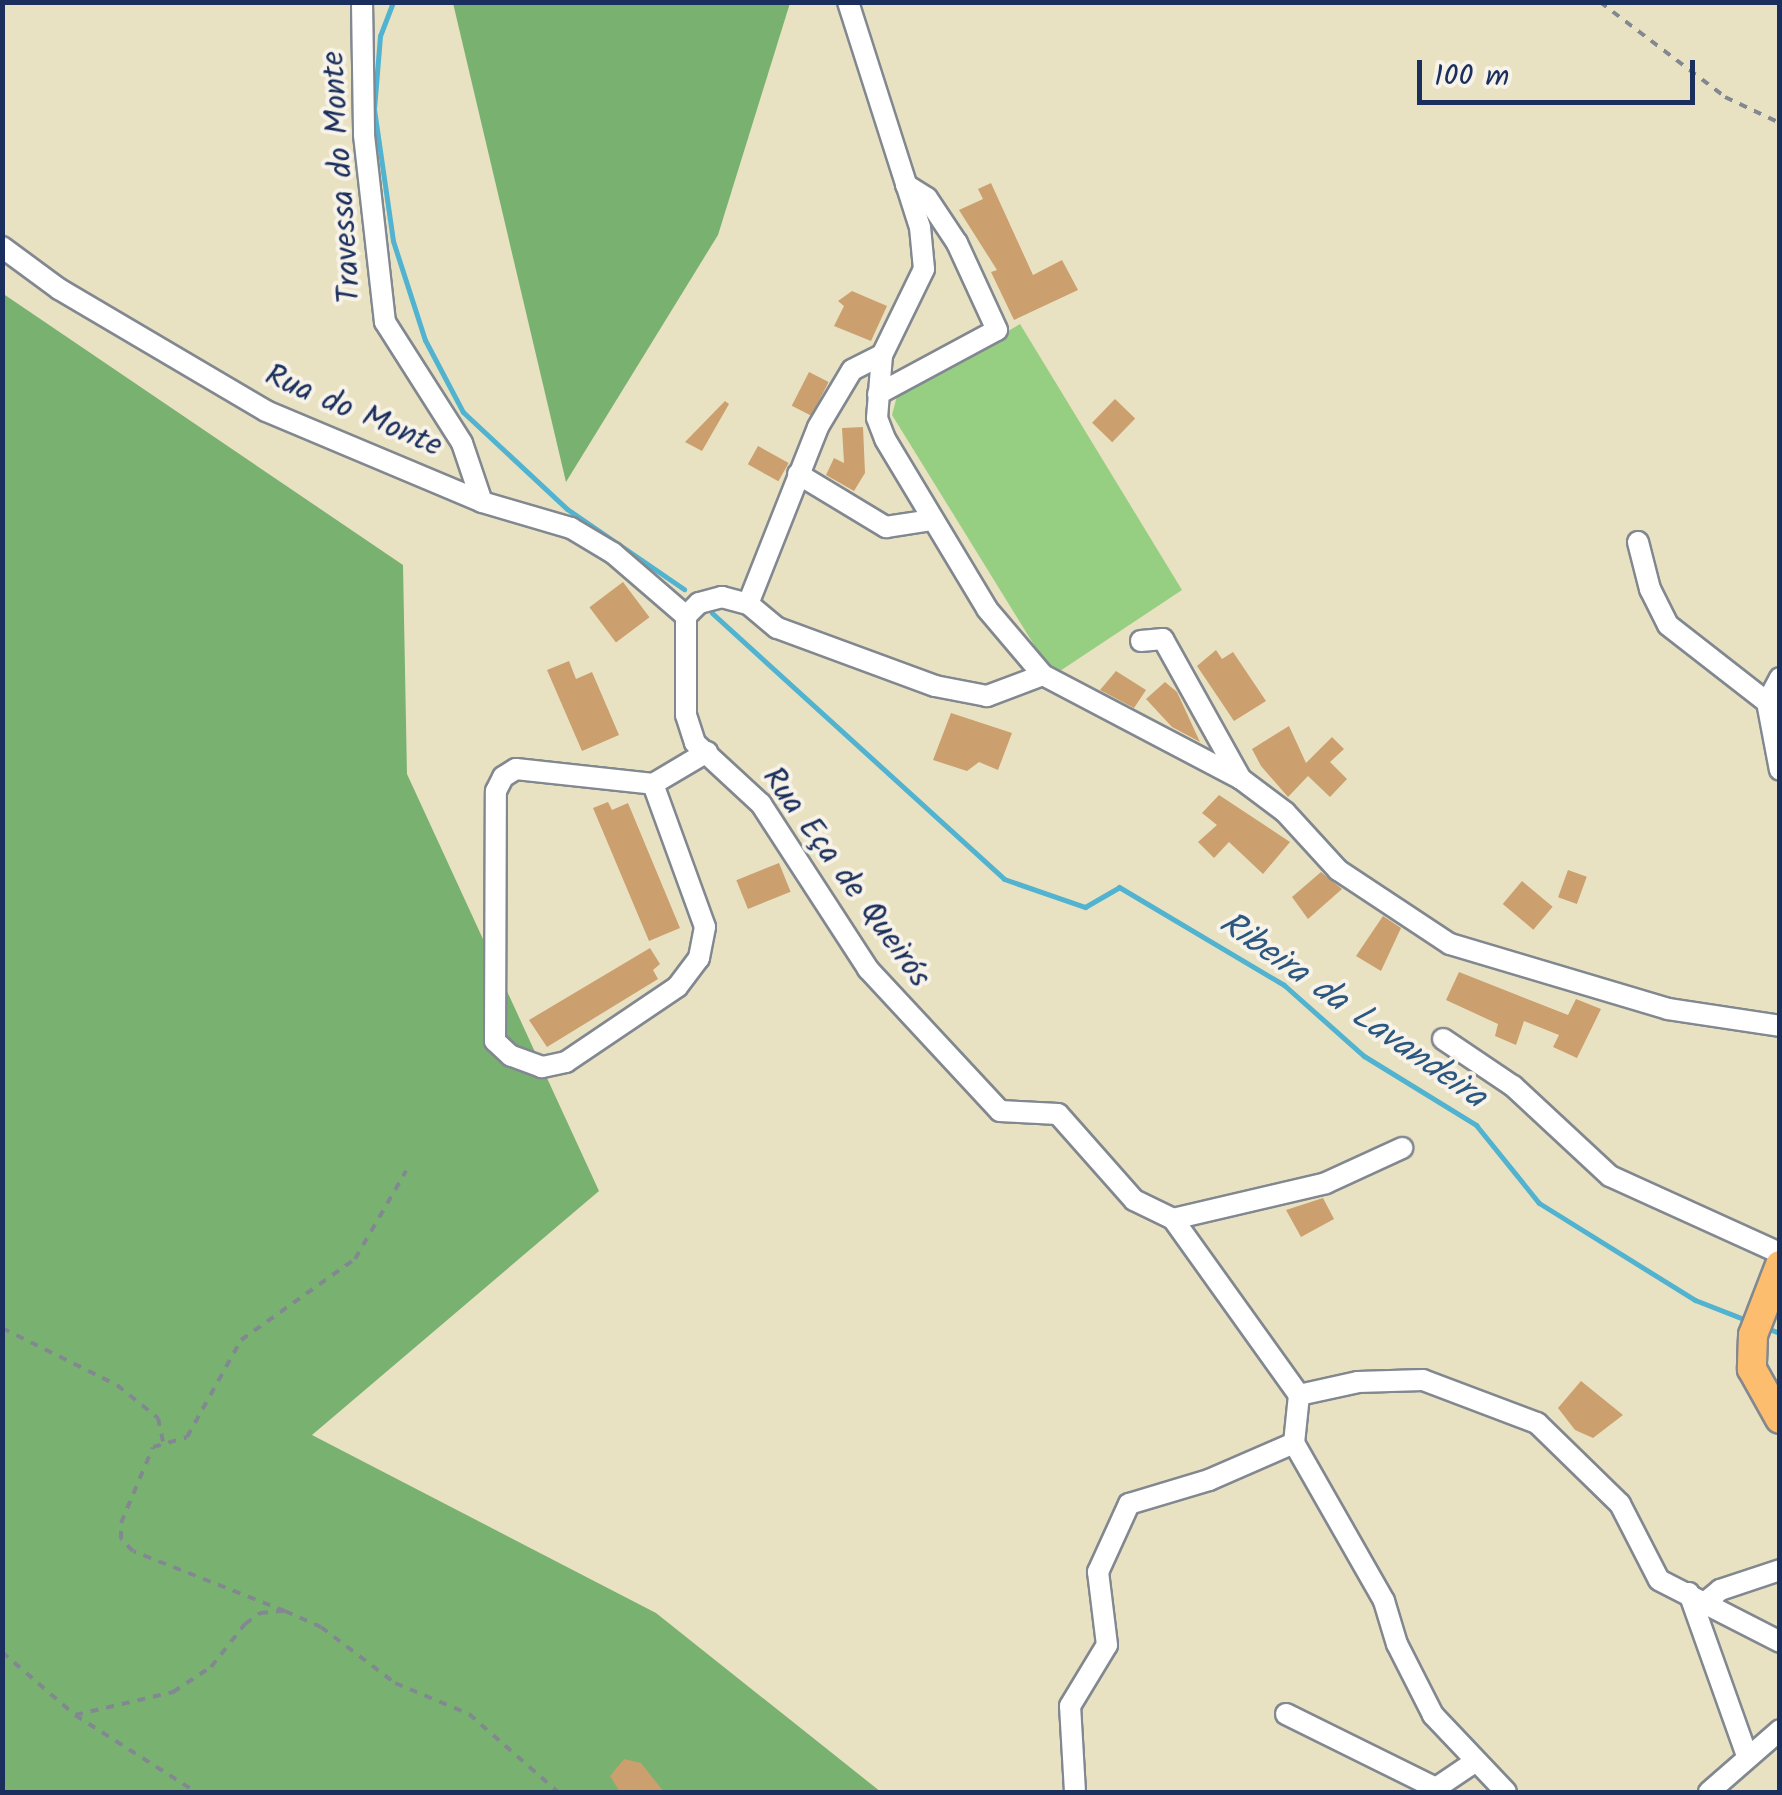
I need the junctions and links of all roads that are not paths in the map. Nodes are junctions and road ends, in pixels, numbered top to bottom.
1 (362, 2) edge
2 (848, 2) edge
3 (906, 184) junction
4 (2, 247) edge
5 (882, 355) junction
6 (878, 394) junction
7 (798, 474) junction
8 (482, 502) junction
9 (932, 520) junction
10 (1638, 542) dead end
11 (748, 604) junction
12 (686, 616) junction
13 (1141, 640) dead end
14 (1044, 675) junction
15 (1780, 678) edge
16 (1767, 702) junction
17 (706, 752) junction
18 (1780, 770) edge
19 (1241, 779) junction
20 (653, 784) junction
21 (1780, 1026) edge
22 (1443, 1039) dead end
23 (1402, 1148) dead end
24 (1173, 1218) junction
25 (1780, 1253) edge
26 (1780, 1265) edge
27 (1299, 1396) junction
28 (1780, 1419) edge
29 (1294, 1443) junction
30 (1780, 1570) edge
31 (1698, 1597) junction
32 (1780, 1642) edge
33 (1286, 1714) dead end
34 (1780, 1730) edge
35 (1747, 1756) junction
36 (1473, 1763) junction
37 (1075, 1792) edge
38 (1506, 1792) edge
39 (1708, 1792) edge

1 - 8 street, Travessa do Monte
2 - 3 street
3 - 5 street
3 - 6 street
4 - 8 street, Rua do Monte
5 - 6 street
5 - 7 street
6 - 9 street
7 - 9 street
7 - 11 street
8 - 12 street, Rua do Monte
9 - 14 street
10 - 16 street
11 - 12 street
11 - 14 street
12 - 17 street, Rua Eça de Queirós
13 - 19 street
14 - 19 street
15 - 16 street
16 - 18 street
17 - 20 street
17 - 24 street, Rua Eça de Queirós
19 - 21 street
20 - 20 street
22 - 25 street
23 - 24 street
24 - 27 street, Rua Eça de Queirós
26 - 28 main road
27 - 29 street
27 - 31 street
29 - 36 street
29 - 37 street
30 - 31 street
31 - 32 street
31 - 35 street
33 - 36 street
34 - 35 street
35 - 39 street
36 - 38 street

